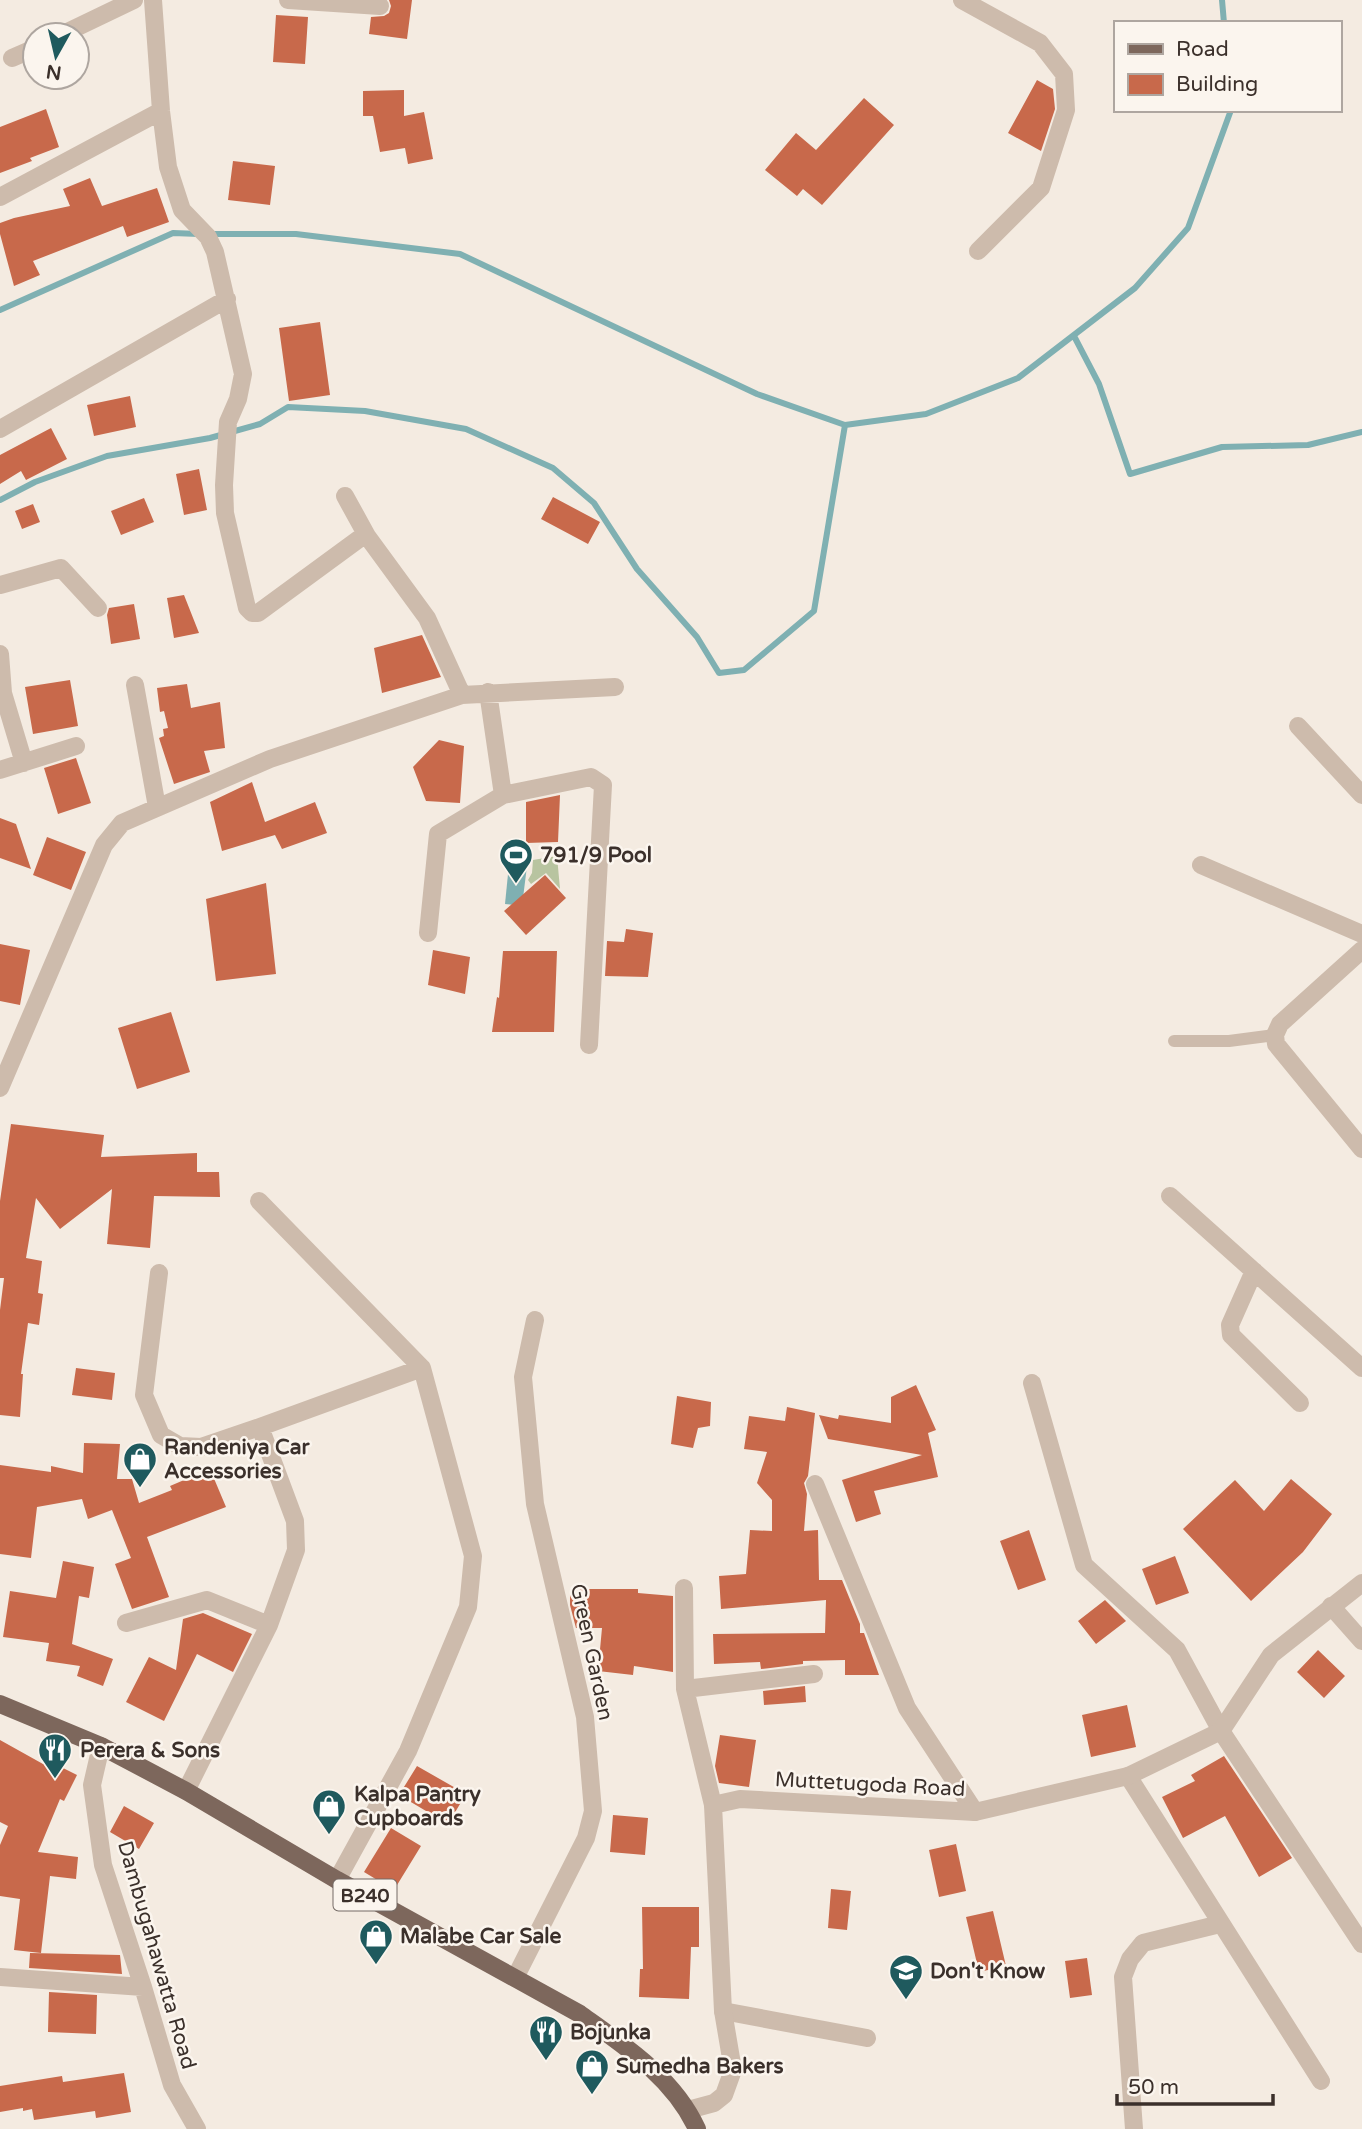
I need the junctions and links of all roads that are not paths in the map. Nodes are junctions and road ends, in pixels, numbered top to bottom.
1 (134, 0) edge
2 (153, 0) edge
3 (288, 0) edge
4 (962, 0) edge
5 (380, 6) dead end
6 (90, 21) edge
7 (21, 54) edge
8 (12, 58) dead end
9 (161, 111) junction
10 (0, 197) edge
11 (978, 251) dead end
12 (227, 299) junction
13 (0, 429) edge
14 (345, 496) dead end
15 (367, 536) junction
16 (0, 585) edge
17 (98, 608) dead end
18 (0, 654) edge
19 (135, 685) dead end
20 (614, 687) dead end
21 (488, 692) junction
22 (462, 695) junction
23 (1298, 726) dead end
24 (76, 746) dead end
25 (24, 763) junction
26 (0, 770) edge
27 (503, 795) junction
28 (1362, 795) edge
29 (157, 807) junction
30 (1201, 865) dead end
31 (428, 933) dead end
32 (1362, 934) edge
33 (1362, 950) edge
34 (1275, 1035) junction
35 (1174, 1041) dead end
36 (589, 1045) dead end
37 (0, 1088) edge
38 (1362, 1149) edge
39 (1170, 1196) dead end
40 (259, 1201) dead end
41 (1254, 1271) junction
42 (159, 1273) dead end
43 (535, 1320) dead end
44 (422, 1368) junction
45 (1362, 1368) edge
46 (1032, 1383) dead end
47 (1300, 1403) dead end
48 (260, 1427) junction
49 (815, 1484) dead end
50 (1362, 1583) edge
51 (684, 1588) dead end
52 (1331, 1606) junction
53 (126, 1622) dead end
54 (269, 1625) junction
55 (1362, 1641) edge
56 (814, 1674) dead end
57 (685, 1689) junction
58 (0, 1704) edge
59 (1222, 1731) junction
60 (101, 1746) junction
61 (1128, 1776) junction
62 (186, 1791) junction
63 (713, 1805) junction
64 (975, 1812) junction
65 (337, 1880) junction
66 (1220, 1924) junction
67 (1362, 1944) edge
68 (0, 1978) edge
69 (515, 1978) junction
70 (143, 1987) junction
71 (723, 2011) junction
72 (867, 2038) dead end
73 (1321, 2081) dead end
74 (688, 2110) junction
75 (197, 2129) edge
76 (696, 2129) edge
77 (1134, 2129) edge

1 - 6 street
2 - 9 street
3 - 5 street
4 - 11 street
7 - 8 street
9 - 10 street
9 - 12 street
12 - 13 street
12 - 15 street
14 - 15 street
15 - 22 street
16 - 17 street
18 - 25 street
19 - 29 street
20 - 21 street
21 - 22 street
21 - 27 street
22 - 29 street
23 - 28 street
24 - 25 street
25 - 26 street
27 - 31 street
27 - 36 street
29 - 37 street
30 - 32 street
33 - 34 street
34 - 35 lane
34 - 38 street
39 - 41 street
40 - 44 street
41 - 45 street
41 - 47 street
42 - 48 street
43 - 69 street, Green Garden
44 - 48 street
44 - 65 street
46 - 59 street
48 - 54 street
49 - 64 street
50 - 52 street
51 - 57 street
52 - 55 street
52 - 59 street
53 - 54 street
54 - 62 street
56 - 57 street
57 - 63 street
58 - 60 main road, B240
59 - 61 street, Muttetugoda Road
59 - 67 street
60 - 62 main road, B240
60 - 70 street, Dambugahawatta Road
61 - 64 street, Muttetugoda Road
61 - 66 street
62 - 65 main road, B240
63 - 64 street, Muttetugoda Road
63 - 71 street
65 - 69 main road, B240
66 - 73 street
66 - 77 street
68 - 70 street
69 - 74 main road, B240
70 - 75 street, Dambugahawatta Road
71 - 72 street
71 - 74 street
74 - 76 main road, B240

